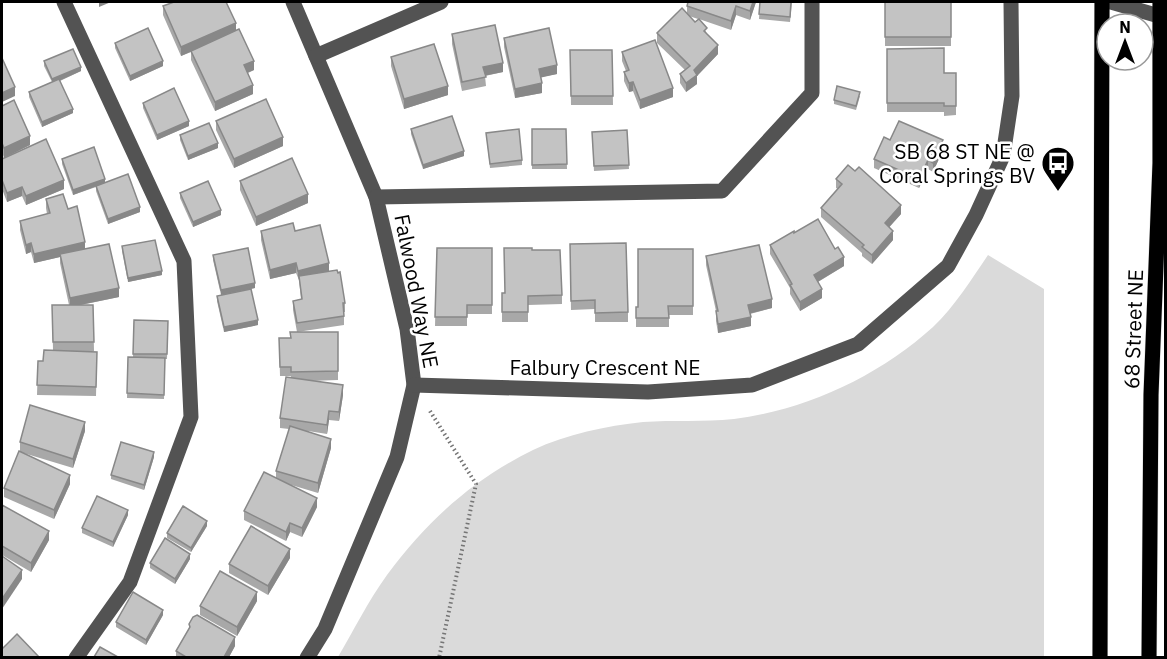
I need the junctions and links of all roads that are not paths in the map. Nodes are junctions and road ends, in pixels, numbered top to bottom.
1 (64, 2) edge
2 (293, 2) edge
3 (441, 2) edge
4 (812, 2) edge
5 (1011, 2) edge
6 (1102, 2) edge
7 (1111, 2) edge
8 (1162, 12) edge
9 (316, 56) junction
10 (1163, 156) edge
11 (376, 197) junction
12 (414, 385) junction
13 (76, 657) edge
14 (307, 657) edge
15 (1100, 657) edge
16 (1149, 657) edge

1 - 13 street
2 - 9 street, Falwood Way NE
3 - 9 street
4 - 11 street
5 - 12 street, Falbury Crescent NE
6 - 15 main road, 68 Street NE
7 - 8 street
8 - 10 main road, 68 Street NE
9 - 11 street, Falwood Way NE
10 - 16 main road, 68 Street NE
11 - 12 street, Falwood Way NE
12 - 14 street, Falwood Way NE

